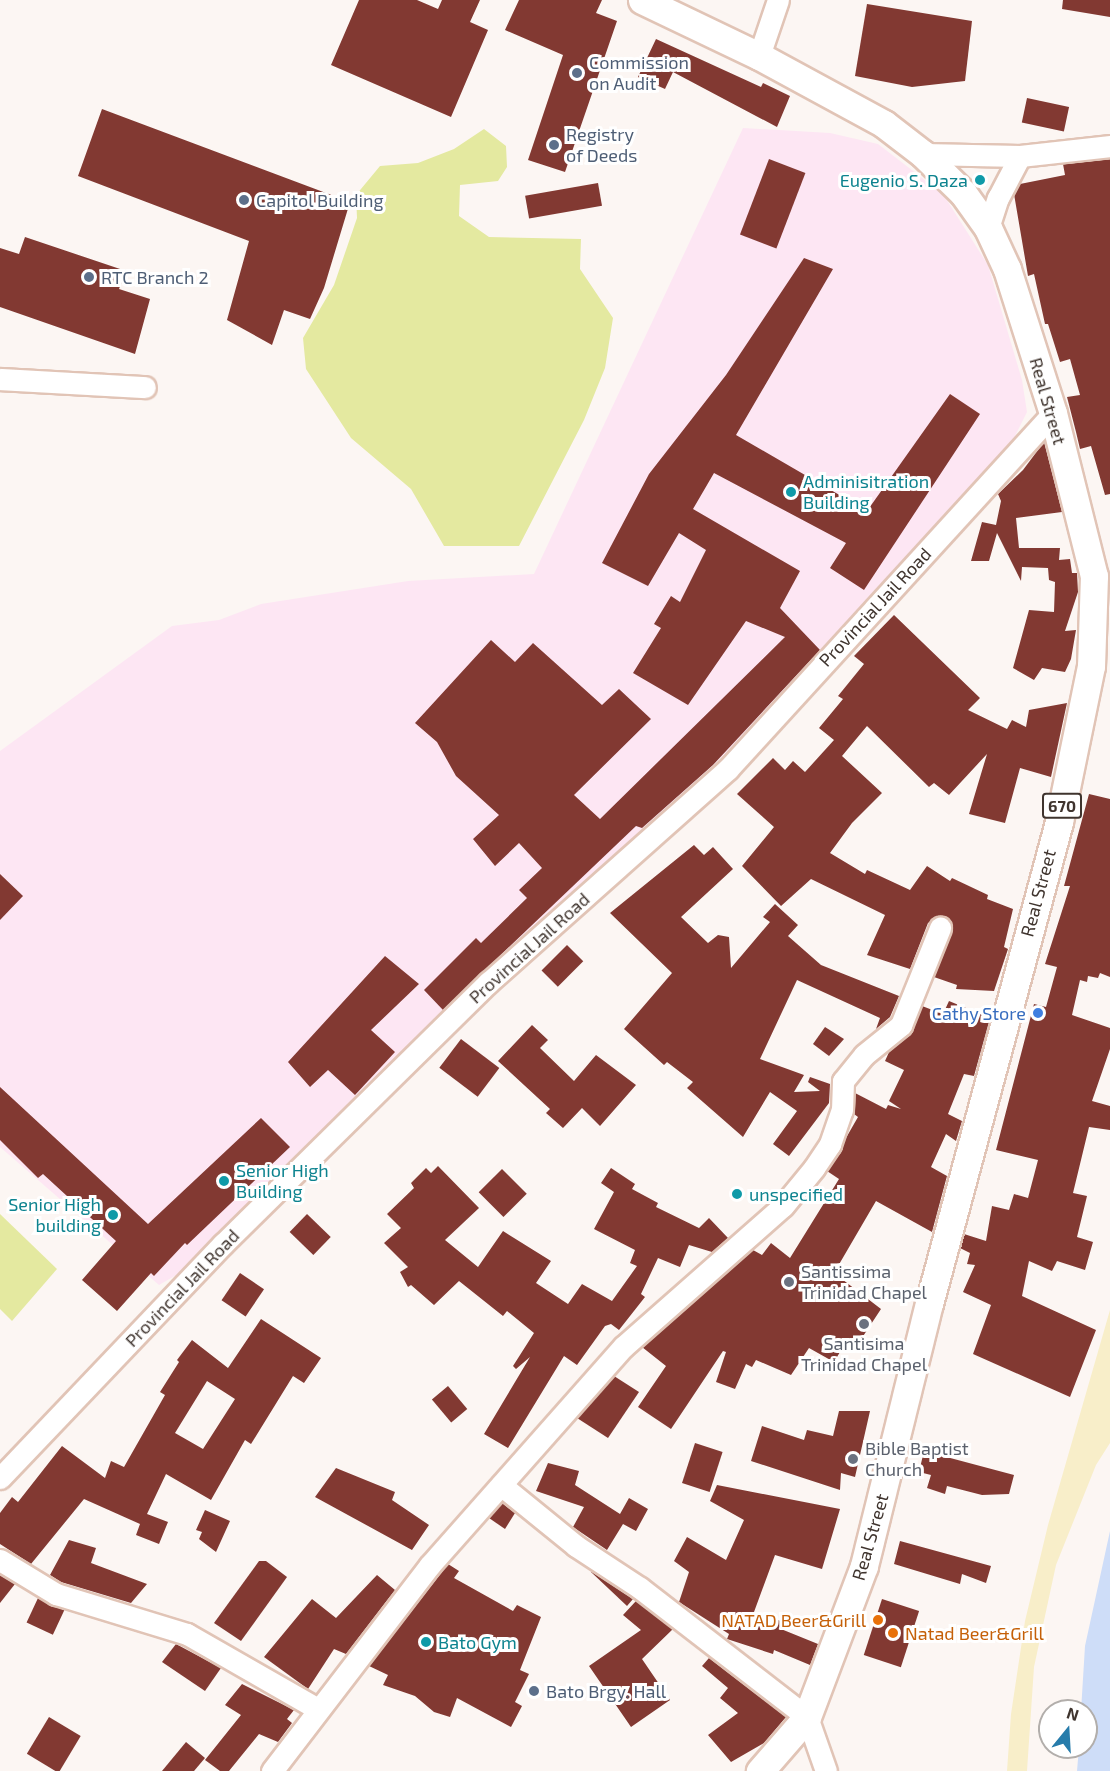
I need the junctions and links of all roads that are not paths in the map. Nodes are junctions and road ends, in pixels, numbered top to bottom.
1 (642, 0) edge
2 (778, 0) edge
3 (759, 57) junction
4 (1110, 146) edge
5 (923, 154) junction
6 (1020, 156) junction
7 (988, 228) junction
8 (0, 379) edge
9 (145, 387) dead end
10 (1053, 413) junction
11 (940, 928) dead end
12 (0, 1478) edge
13 (501, 1485) junction
14 (0, 1560) edge
15 (318, 1709) junction
16 (807, 1717) junction
17 (272, 1771) edge
18 (760, 1771) edge
19 (826, 1771) edge

1 - 3 main road, Real Street / 670
2 - 3 street
3 - 5 main road, Real Street / 670
4 - 6 street
5 - 6 street
5 - 7 main road, Real Street / 670
6 - 7 street
7 - 10 main road, Real Street / 670
8 - 9 street
10 - 12 street, Provincial Jail Road
10 - 16 main road, Real Street / 670
11 - 13 street
13 - 15 street
13 - 16 street
14 - 15 street
15 - 17 street
16 - 18 main road, Real Street / 670
16 - 19 street

